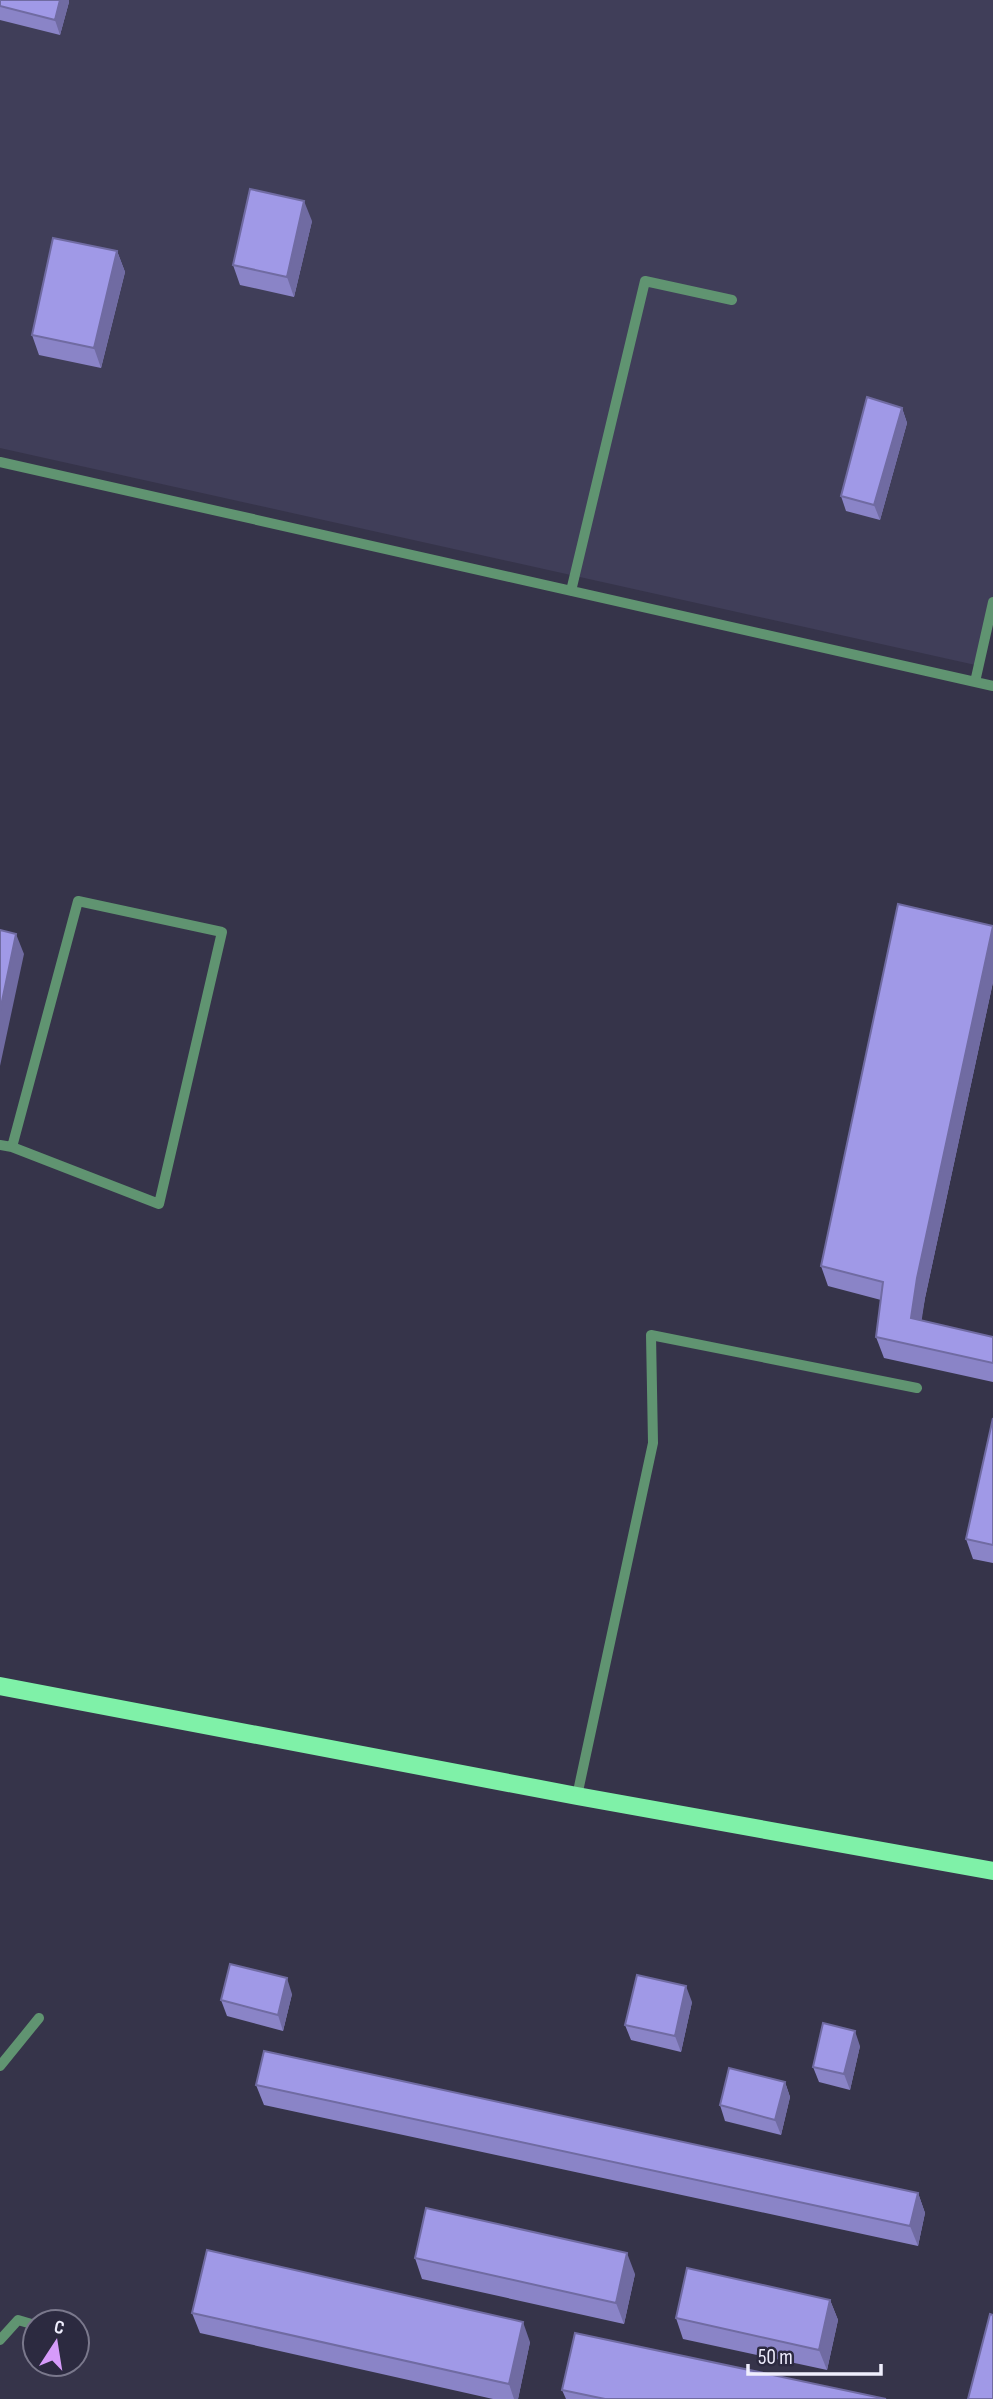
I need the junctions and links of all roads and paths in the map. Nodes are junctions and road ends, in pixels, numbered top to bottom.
1 (732, 300) dead end
2 (0, 462) edge
3 (571, 591) junction
4 (993, 602) edge
5 (975, 682) junction
6 (993, 685) edge
7 (0, 1145) edge
8 (12, 1147) junction
9 (916, 1388) dead end
10 (0, 1686) edge
11 (577, 1796) junction
12 (993, 1871) edge
13 (39, 2018) dead end
14 (0, 2066) edge
15 (21, 2321) edge
16 (0, 2340) edge

1 - 3 lane
2 - 3 lane
3 - 5 lane
4 - 5 lane
5 - 6 lane
7 - 8 lane
8 - 8 lane
9 - 11 lane
10 - 11 main road
11 - 12 main road
13 - 14 lane
15 - 16 lane

